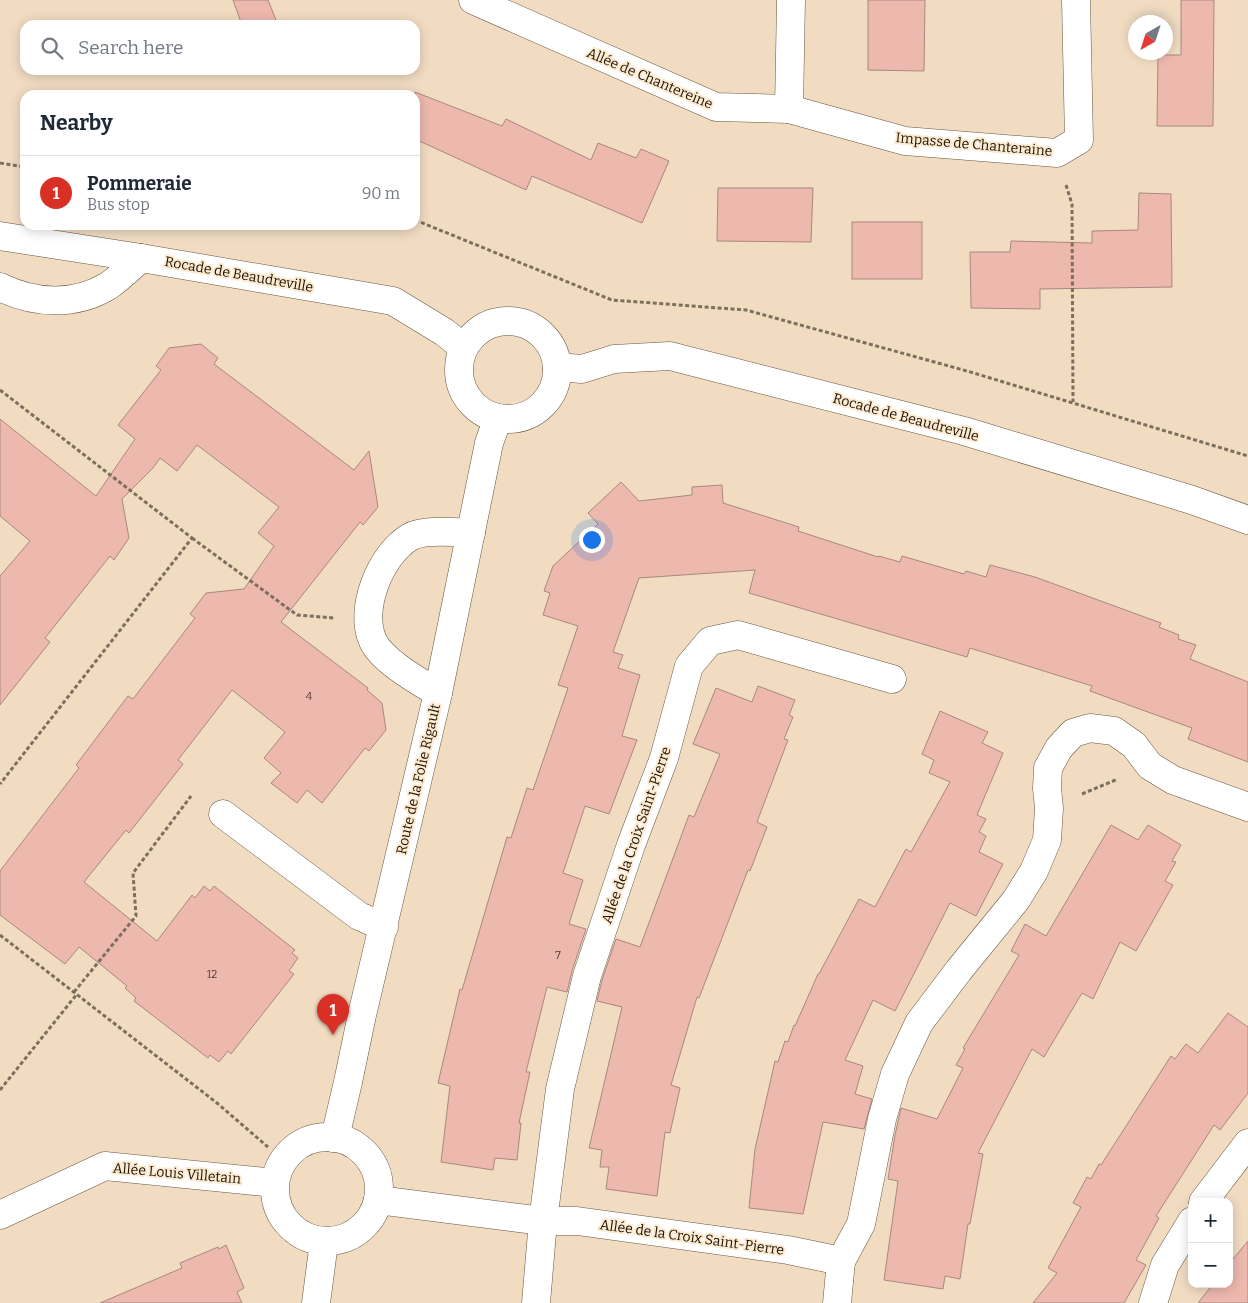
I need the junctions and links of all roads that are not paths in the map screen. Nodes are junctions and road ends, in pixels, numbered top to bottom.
1 (474, 0) edge
2 (791, 0) edge
3 (1076, 0) edge
4 (789, 109) junction
5 (0, 236) edge
6 (141, 258) junction
7 (0, 287) edge
8 (464, 348) junction
9 (557, 367) junction
10 (498, 418) junction
11 (1248, 520) edge
12 (471, 533) junction
13 (892, 679) dead end
14 (438, 693) junction
15 (1248, 807) edge
16 (223, 814) road end
17 (384, 927) junction
18 (333, 1138) junction
19 (1248, 1143) edge
20 (279, 1171) junction
21 (1206, 1198) edge
22 (378, 1200) junction
23 (0, 1215) edge
24 (543, 1221) junction
25 (1188, 1228) edge
26 (324, 1242) junction
27 (841, 1261) junction
28 (316, 1303) edge
29 (536, 1303) edge
30 (837, 1303) edge
31 (1152, 1303) edge

1 - 4 street, Allée de Chantereine
2 - 4 street
3 - 4 street, Impasse de Chanteraine
5 - 6 street, Rocade de Beaudreville
6 - 7 street
6 - 8 street, Rocade de Beaudreville
8 - 9 street
8 - 10 street
9 - 10 street
9 - 11 street, Rocade de Beaudreville
10 - 12 street, Route de la Folie Rigault
12 - 14 street, Route de la Folie Rigault
12 - 14 street
13 - 24 street, Allée de la Croix Saint-Pierre
14 - 17 street, Route de la Folie Rigault
15 - 27 street
16 - 17 street
17 - 18 street, Route de la Folie Rigault
18 - 20 street
18 - 22 street
19 - 21 street
20 - 23 street, Allée Louis Villetain
20 - 26 street
22 - 24 street, Allée de la Croix Saint-Pierre
22 - 26 street
24 - 27 street, Allée de la Croix Saint-Pierre
24 - 29 street, Allée de la Croix Saint-Pierre
25 - 31 street
26 - 28 street
27 - 30 street

